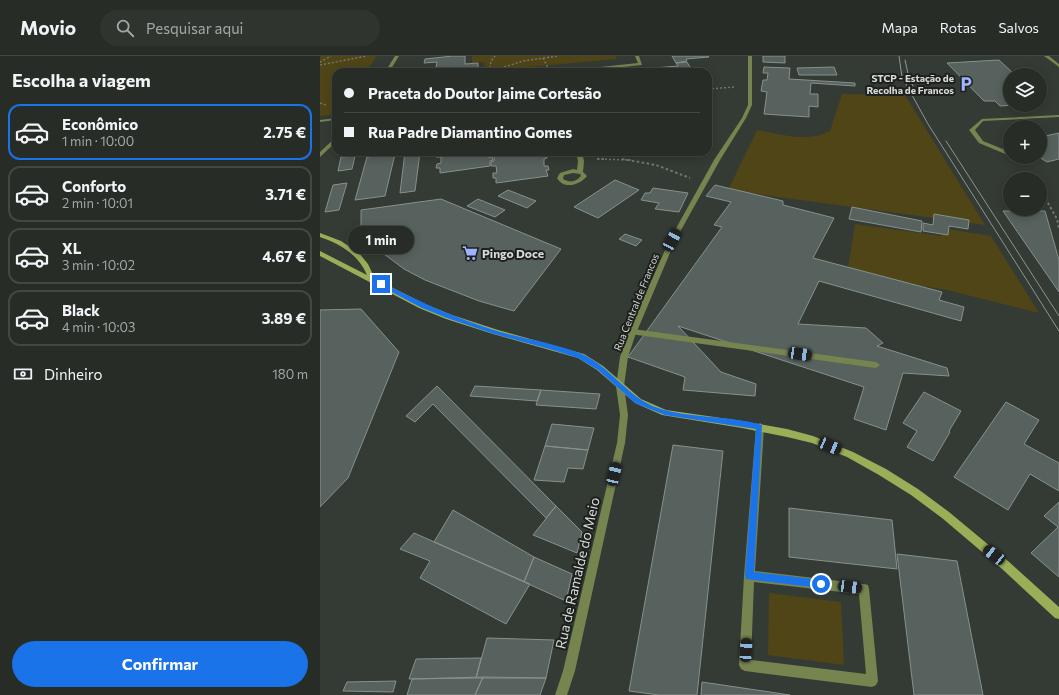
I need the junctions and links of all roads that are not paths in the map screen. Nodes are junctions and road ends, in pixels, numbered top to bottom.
1 (397, 56) edge
2 (637, 56) edge
3 (750, 56) edge
4 (1046, 56) edge
5 (1059, 66) edge
6 (390, 68) edge
7 (602, 68) edge
8 (1059, 116) edge
9 (332, 120) edge
10 (320, 121) edge
11 (332, 143) edge
12 (332, 150) edge
13 (1003, 151) edge
14 (320, 155) edge
15 (580, 156) edge
16 (580, 172) dead end
17 (320, 235) edge
18 (320, 252) edge
19 (372, 279) junction
20 (633, 332) junction
21 (876, 364) dead end
22 (620, 386) junction
23 (760, 427) junction
24 (749, 576) junction
25 (1059, 614) edge
26 (562, 695) edge

1 - 6 street
2 - 7 street
3 - 20 street, Rua Central de Francos
4 - 5 street
8 - 13 street
9 - 10 street
11 - 14 street
12 - 14 street
15 - 16 street
17 - 19 main road
18 - 19 main road
19 - 22 main road
20 - 21 street
20 - 22 street, Rua Central de Francos
22 - 23 main road
22 - 26 street, Rua de Ramalde do Meio
23 - 24 street
23 - 25 main road
24 - 24 street

